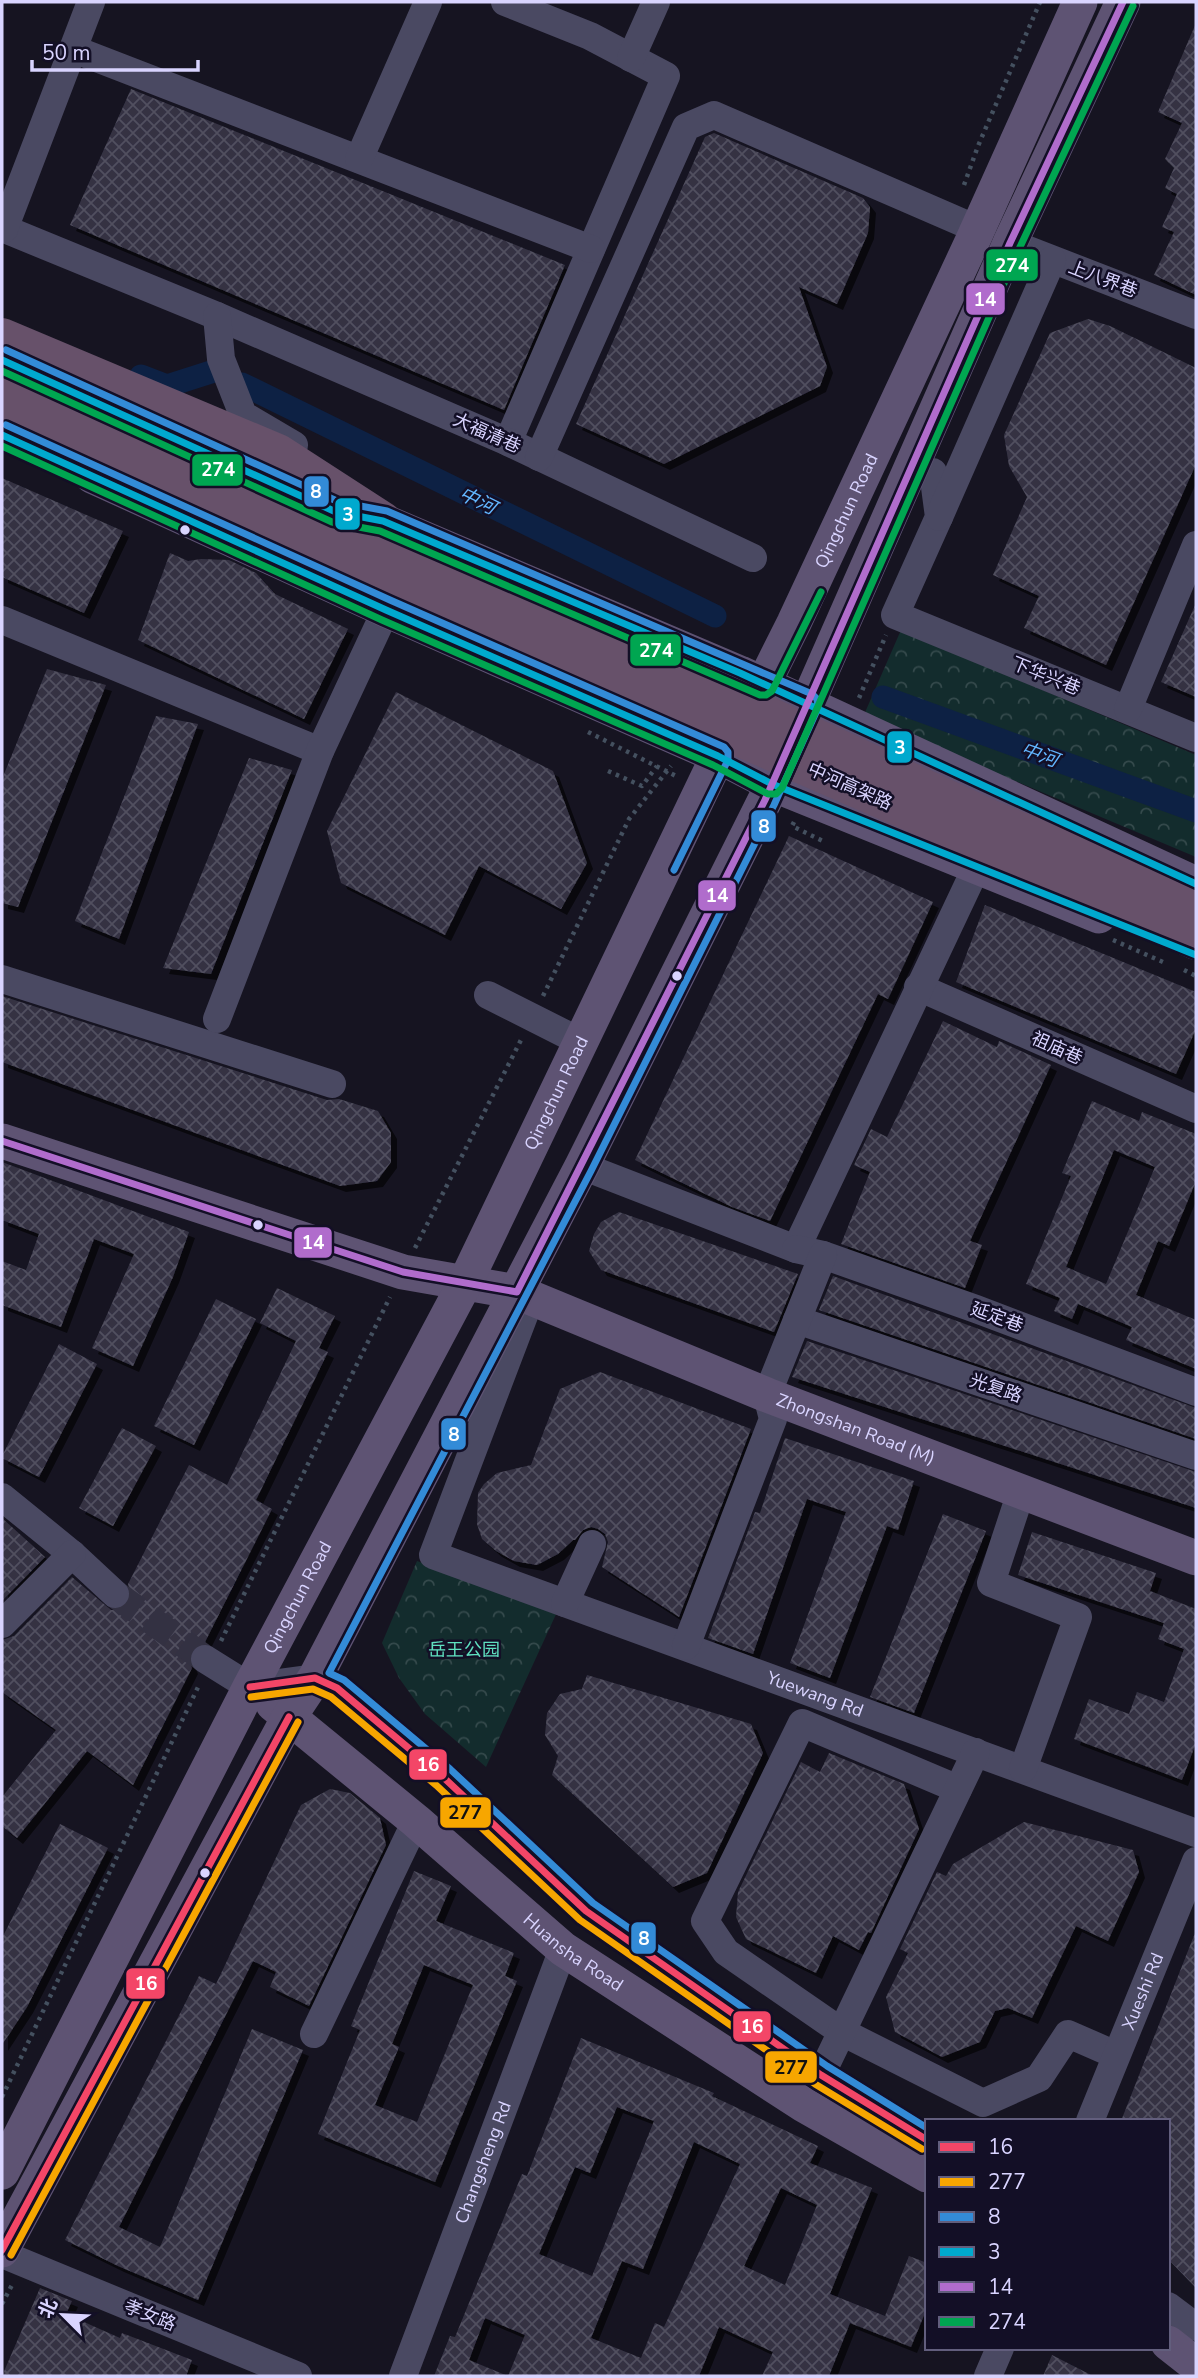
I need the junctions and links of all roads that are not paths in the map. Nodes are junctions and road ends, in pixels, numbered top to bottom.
1 (91, 2) edge
2 (429, 2) edge
3 (656, 2) edge
4 (1080, 2) edge
5 (1123, 2) edge
6 (514, 3) edge
7 (73, 49) junction
8 (631, 58) junction
9 (359, 159) junction
10 (3, 228) edge
11 (967, 230) junction
12 (1010, 243) junction
13 (591, 249) junction
14 (1052, 260) junction
15 (217, 316) junction
16 (1196, 316) edge
17 (2, 337) edge
18 (2, 360) edge
19 (2, 383) edge
20 (2, 417) edge
21 (2, 435) edge
22 (508, 442) junction
23 (540, 457) junction
24 (933, 472) dead end
25 (939, 517) junction
26 (396, 526) junction
27 (753, 558) dead end
28 (1193, 561) edge
29 (386, 610) junction
30 (2, 620) edge
31 (763, 685) junction
32 (802, 701) junction
33 (1128, 709) junction
34 (1196, 738) edge
35 (703, 750) junction
36 (320, 751) junction
37 (772, 784) junction
38 (977, 866) junction
39 (1192, 886) edge
40 (1196, 941) edge
41 (1196, 955) edge
42 (2, 979) edge
43 (918, 987) junction
44 (488, 995) dead end
45 (216, 1019) dead end
46 (581, 1042) junction
47 (332, 1084) dead end
48 (1196, 1106) edge
49 (2, 1142) edge
50 (582, 1166) junction
51 (796, 1249) junction
52 (823, 1255) junction
53 (465, 1283) junction
54 (516, 1292) junction
55 (797, 1321) junction
56 (1196, 1392) edge
57 (767, 1395) junction
58 (1196, 1456) edge
59 (1021, 1492) junction
60 (2, 1497) edge
61 (592, 1544) dead end
62 (72, 1554) junction
63 (1196, 1558) edge
64 (115, 1594) tunnel mouth
65 (565, 1603) junction
66 (2, 1624) edge
67 (686, 1646) junction
68 (208, 1661) tunnel mouth
69 (314, 1678) junction
70 (250, 1687) junction
71 (289, 1717) junction
72 (976, 1752) junction
73 (1023, 1769) junction
74 (958, 1789) junction
75 (416, 1821) junction
76 (1196, 1833) edge
77 (1196, 1861) edge
78 (563, 1948) junction
79 (842, 2032) junction
80 (314, 2034) dead end
81 (1116, 2055) junction
82 (821, 2075) junction
83 (1091, 2119) edge
84 (925, 2139) edge
85 (2, 2172) edge
86 (925, 2174) edge
87 (2, 2252) edge
88 (1170, 2308) edge
89 (1196, 2328) edge
90 (1170, 2345) edge
91 (999, 2350) edge
92 (1196, 2365) edge
93 (298, 2376) edge
94 (403, 2376) edge
95 (988, 2376) edge

1 - 7 street
2 - 9 street
3 - 8 street
4 - 11 main road, Qingchun Road
5 - 12 main road
6 - 8 street
7 - 9 street
7 - 10 street
8 - 13 street
9 - 13 street
10 - 15 street, 大福清巷
11 - 23 street
11 - 31 main road, Qingchun Road
11 - 32 street
12 - 14 street, 上八界巷
12 - 32 main road
13 - 22 street
14 - 16 street, 上八界巷
14 - 25 street
15 - 22 street, 大福清巷
15 - 26 street
17 - 26 highway
18 - 26 main road
19 - 39 highway, 中河高架路
20 - 40 highway, 中河高架路
21 - 29 main road
22 - 23 street, 大福清巷
23 - 27 street, 大福清巷
24 - 25 street
25 - 33 street, 下华兴巷
26 - 31 main road
28 - 33 street
29 - 35 main road
29 - 36 street
30 - 36 street
31 - 32 main road
31 - 35 main road, Qingchun Road
32 - 37 main road
32 - 39 main road
33 - 34 street, 下华兴巷
35 - 37 main road
35 - 46 main road, Qingchun Road
36 - 45 street
37 - 38 main road
37 - 50 main road
38 - 41 main road
38 - 43 street
42 - 47 street
43 - 48 street, 祖庙巷
43 - 51 street
44 - 46 street
46 - 53 main road, Qingchun Road
49 - 53 main road, Zhongshan Road (M)
50 - 51 street, 延定巷
50 - 54 main road
51 - 52 street, 延定巷
52 - 55 street
52 - 56 street, 延定巷
53 - 54 main road, Zhongshan Road (M)
53 - 70 main road, Qingchun Road
54 - 57 main road, Zhongshan Road (M)
54 - 65 street, Yuewang Rd
54 - 69 main road
55 - 57 street
55 - 58 street, 光复路
57 - 59 main road, Zhongshan Road (M)
57 - 67 street
59 - 63 main road, Zhongshan Road (M)
59 - 73 street
60 - 62 street
61 - 65 street
62 - 64 street
62 - 66 street
65 - 67 street, Yuewang Rd
67 - 72 street, Yuewang Rd
68 - 70 street
69 - 70 street
69 - 71 main road
69 - 82 street
70 - 71 main road, Huansha Road
70 - 85 main road, Qingchun Road
71 - 75 main road, Huansha Road
71 - 87 main road
72 - 73 street, Yuewang Rd
72 - 74 street
73 - 76 street, Yuewang Rd
74 - 79 street
74 - 79 street
75 - 78 main road, Huansha Road
75 - 80 street
77 - 81 street, Xueshi Rd
78 - 86 main road, Huansha Road
78 - 94 street, Changsheng Rd
79 - 81 street
79 - 82 street
81 - 83 street, Xueshi Rd
82 - 84 street
87 - 93 street, 孝女路
88 - 89 street
90 - 92 main road
91 - 95 street

